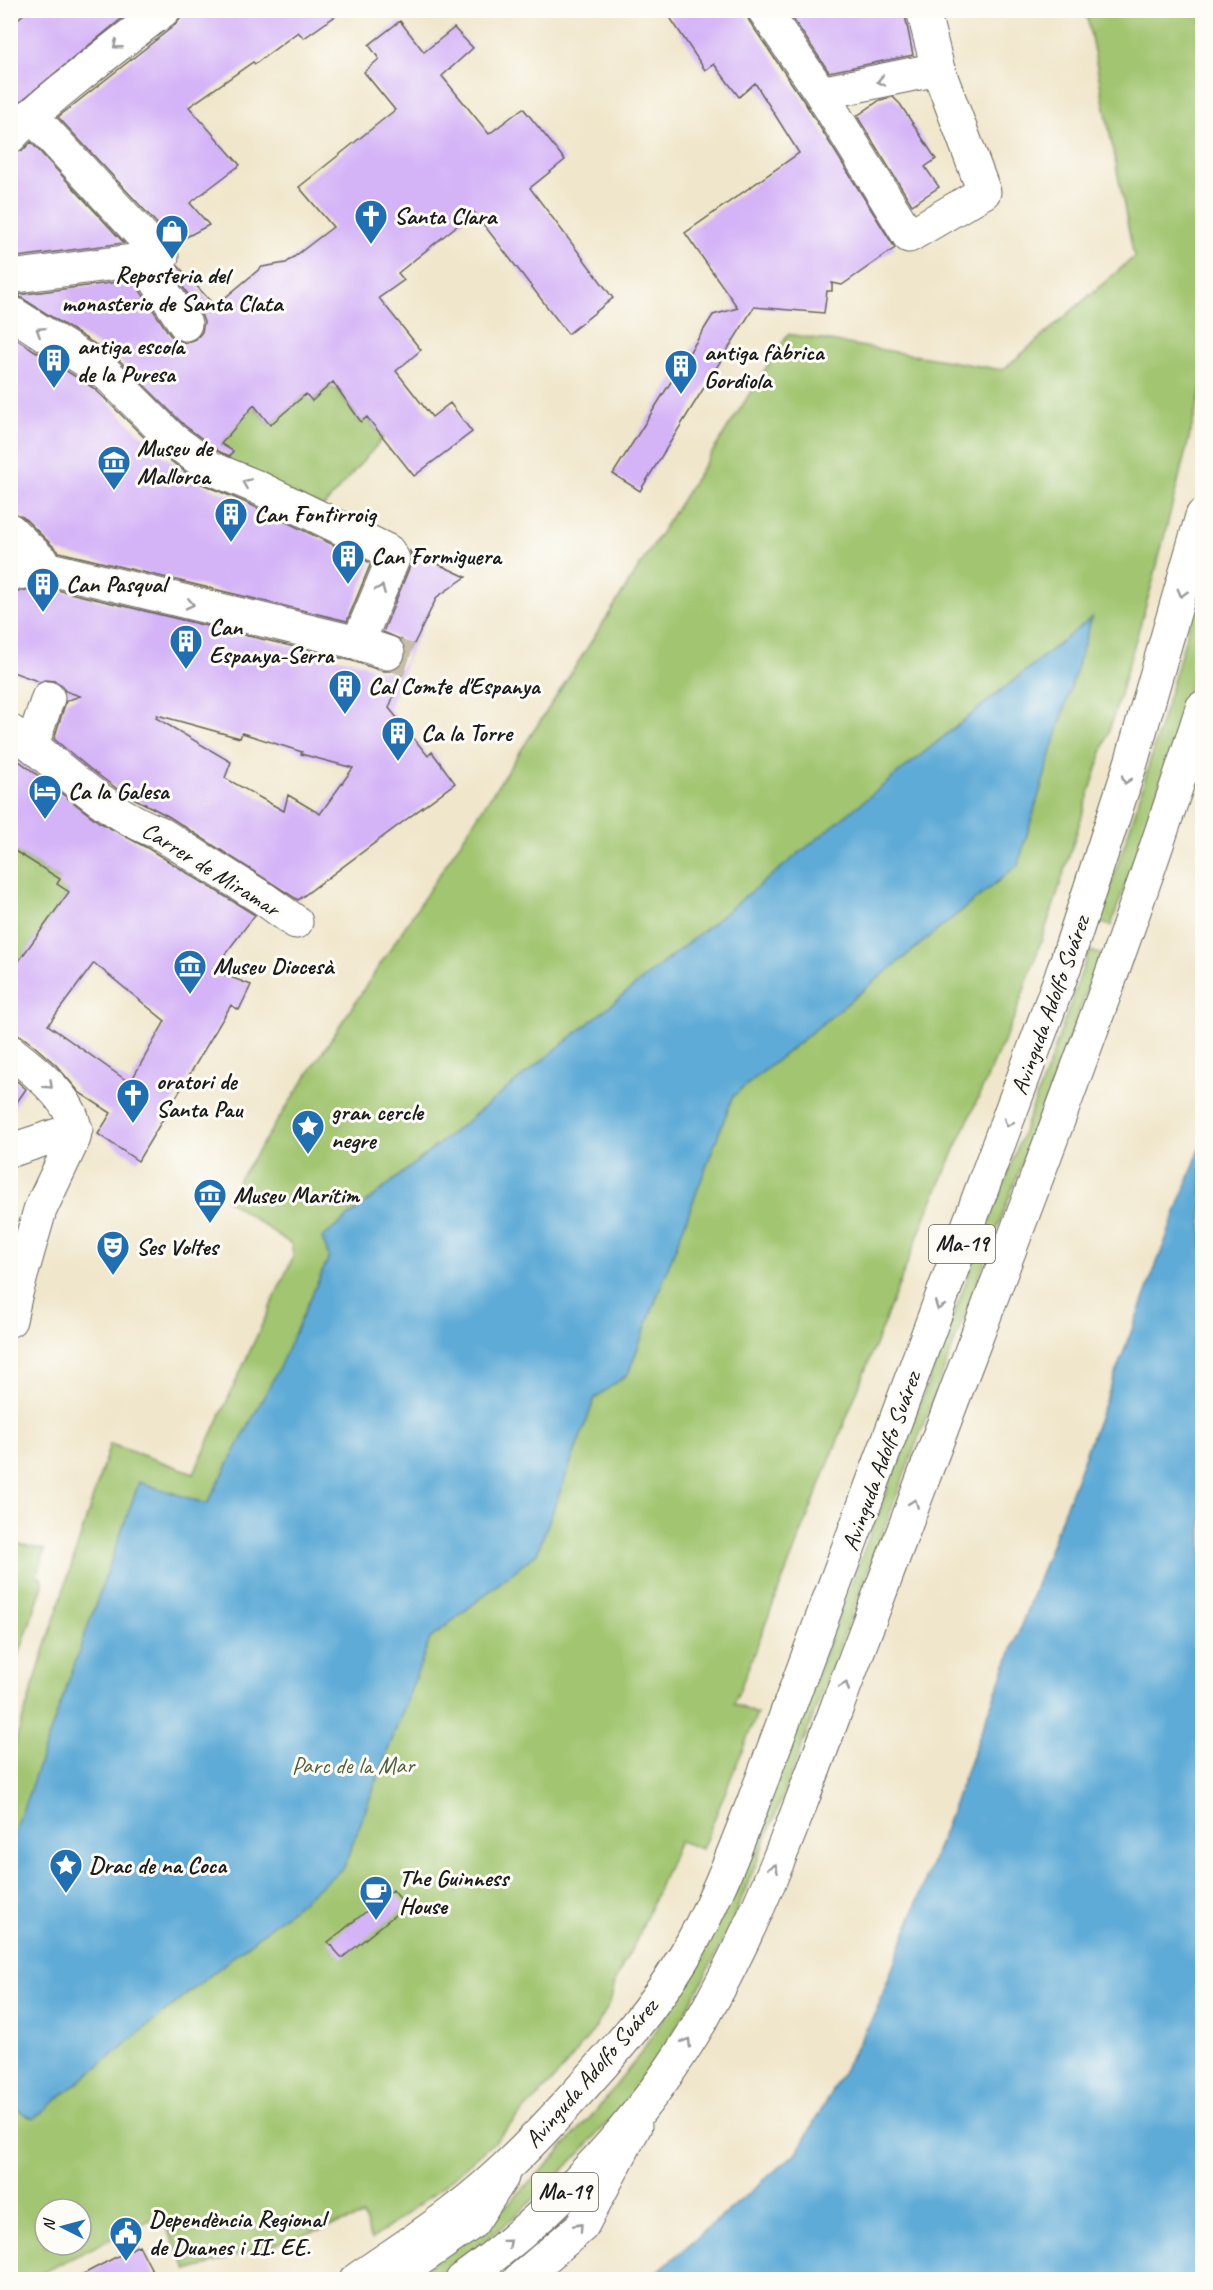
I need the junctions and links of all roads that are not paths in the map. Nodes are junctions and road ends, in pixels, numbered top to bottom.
1 (164, 10) edge
2 (764, 10) edge
3 (923, 10) edge
4 (938, 69) junction
5 (821, 93) junction
6 (21, 126) edge
7 (152, 258) junction
8 (10, 277) edge
9 (10, 312) edge
10 (185, 324) dead end
11 (1203, 516) edge
12 (10, 530) edge
13 (50, 569) junction
14 (10, 574) edge
15 (48, 698) dead end
16 (1203, 708) edge
17 (21, 738) edge
18 (296, 922) dead end
19 (10, 1051) edge
20 (76, 1129) junction
21 (10, 1147) edge
22 (10, 1320) edge
23 (654, 2090) junction
24 (512, 2163) junction
25 (356, 2280) edge
26 (390, 2280) edge
27 (462, 2280) edge
28 (519, 2280) edge

1 -> 6 main road
2 - 5 main road
3 - 4 main road
4 -> 5 main road
4 - 5 main road
6 - 7 main road
7 - 8 main road
7 - 10 main road
13 -> 9 main road
11 -> 24 main road, Avinguda Adolfo Suárez / Ma-19
12 - 13 main road
13 - 14 main road
15 - 17 main road
23 -> 16 main road, Avinguda Adolfo Suárez / Ma-19
17 - 18 main road, Carrer de Miramar
19 -> 20 main road
20 - 21 main road
20 - 22 main road
27 -> 23 main road, Avinguda Adolfo Suárez / Ma-19
28 -> 23 main road
24 - 25 main road, Avinguda Adolfo Suárez / Ma-19
24 - 26 main road

